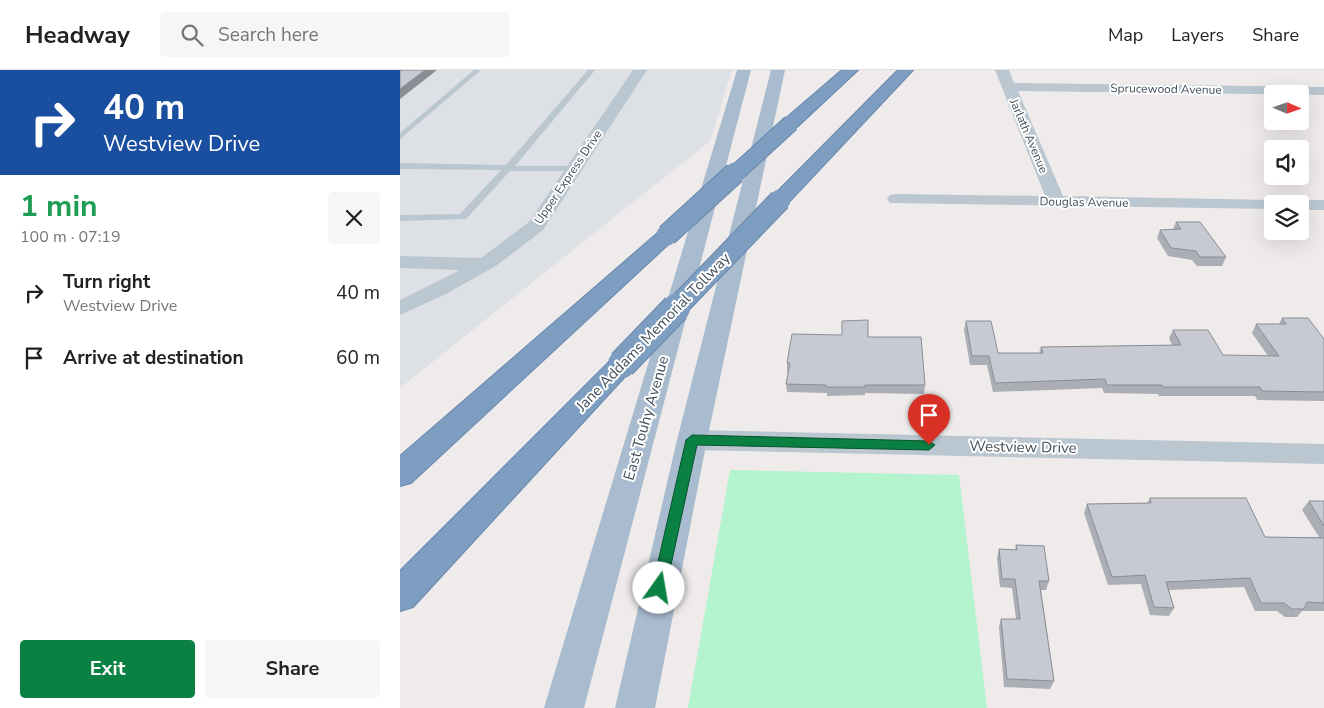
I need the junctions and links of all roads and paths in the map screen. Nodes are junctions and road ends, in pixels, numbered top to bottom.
1 (478, 70) edge
2 (592, 70) edge
3 (640, 70) edge
4 (744, 70) edge
5 (778, 70) edge
6 (850, 70) edge
7 (906, 70) edge
8 (1002, 70) edge
9 (1009, 87) junction
10 (1324, 91) edge
11 (400, 137) edge
12 (400, 166) edge
13 (508, 168) junction
14 (574, 169) junction
15 (896, 199) dead end
16 (1056, 201) junction
17 (1264, 204) edge
18 (1309, 205) edge
19 (1324, 205) edge
20 (400, 218) edge
21 (400, 262) edge
22 (488, 264) junction
23 (400, 308) edge
24 (692, 440) junction
25 (1324, 454) edge
26 (400, 474) edge
27 (400, 595) edge
28 (564, 708) edge
29 (635, 708) edge

1 - 11 lane
2 - 13 lane
3 - 14 street, Upper Express Drive
4 - 28 main road, East Touhy Avenue
5 - 24 main road
6 - 26 highway, bridge
7 - 27 highway, Jane Addams Memorial Tollway, bridge
8 - 9 street, Jarlath Avenue
9 - 10 street, Sprucewood Avenue
9 - 16 street, Jarlath Avenue
12 - 13 lane
13 - 14 lane
13 - 20 lane
14 - 22 street, Upper Express Drive
15 - 16 street, Douglas Avenue
16 - 17 street, Douglas Avenue
18 - 19 street
21 - 22 street
22 - 23 street, Upper Express Drive
24 - 25 street, Westview Drive
24 - 29 main road

